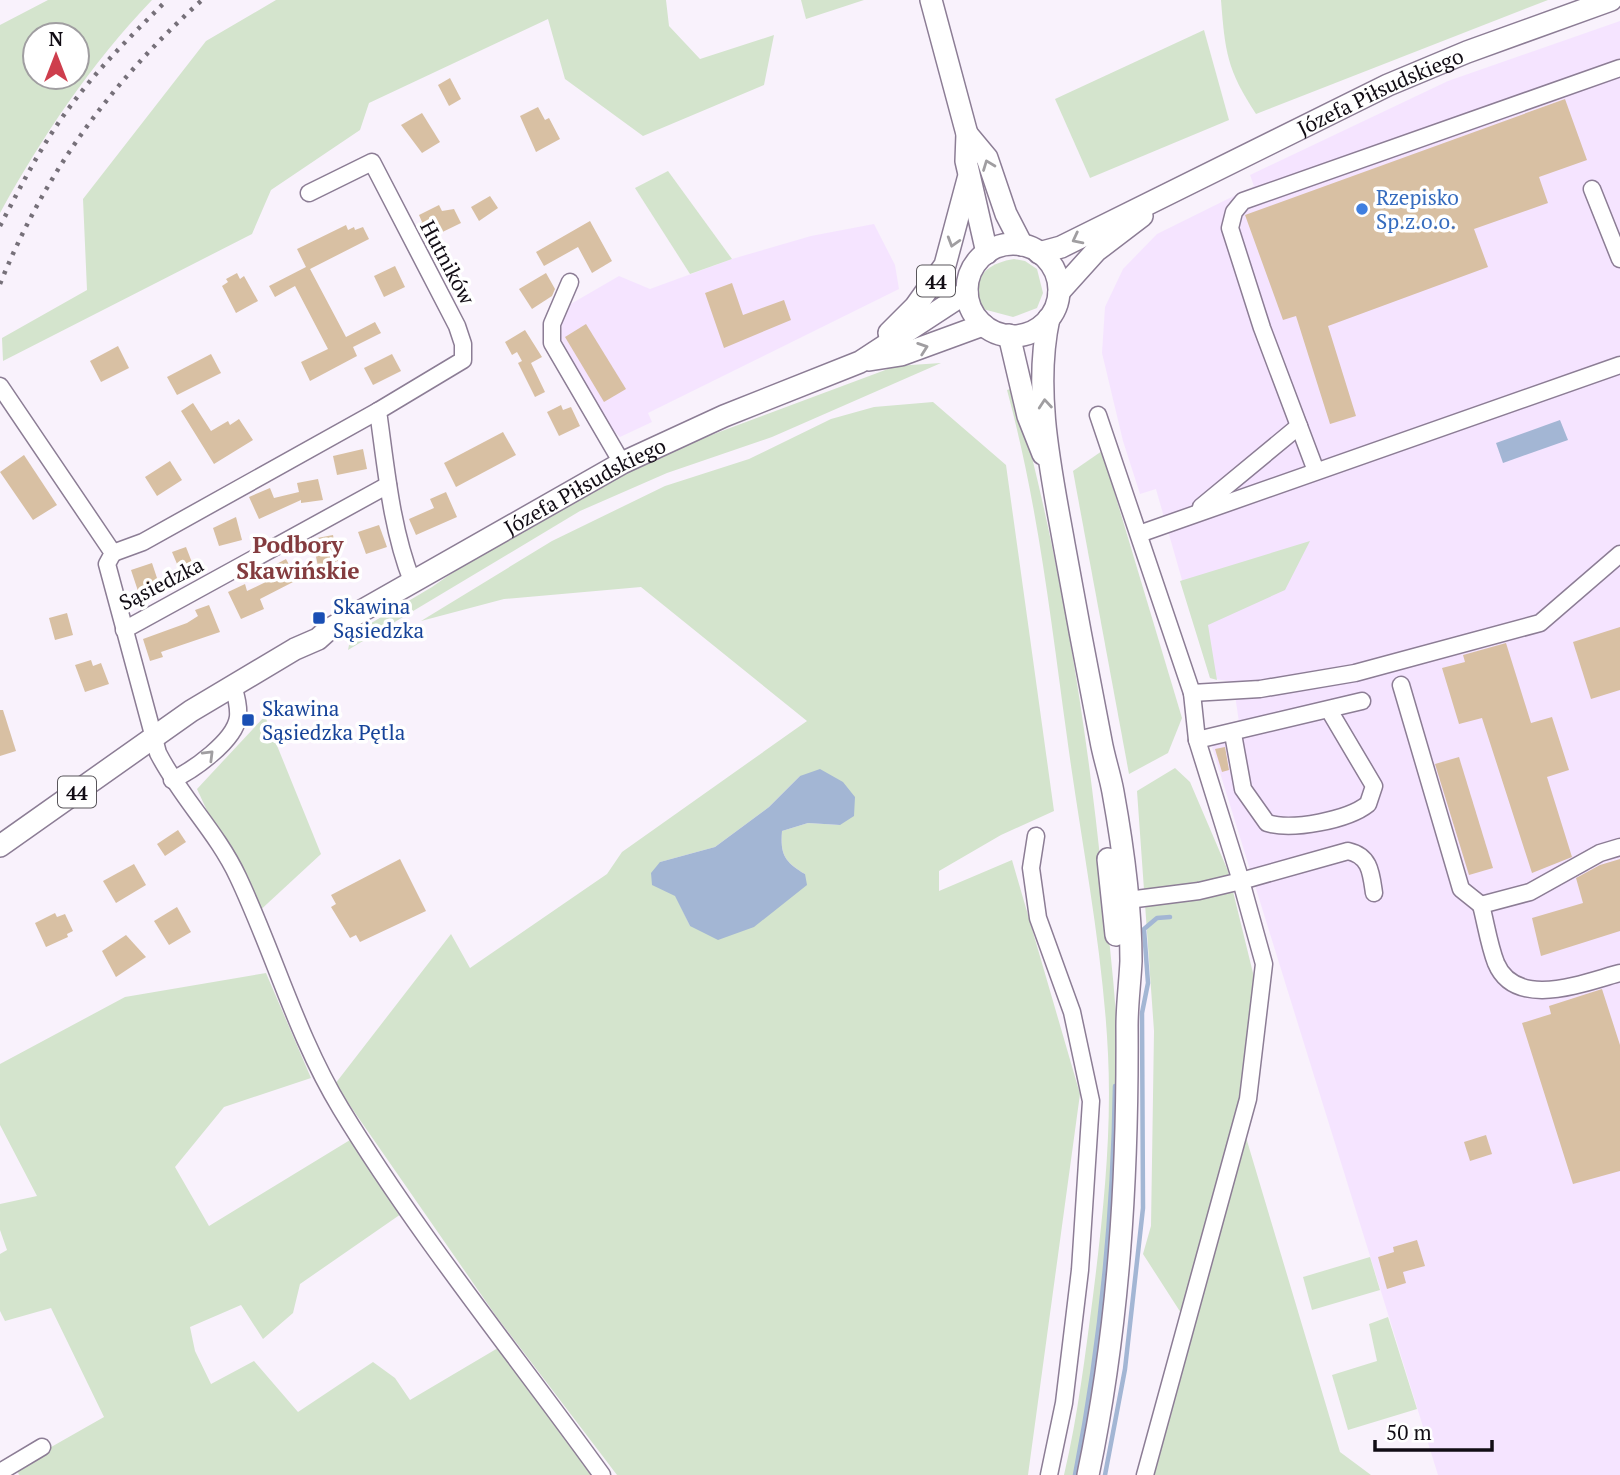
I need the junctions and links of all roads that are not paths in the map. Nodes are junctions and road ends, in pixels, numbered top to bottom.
1 (931, 0) edge
2 (1612, 0) edge
3 (1620, 68) edge
4 (967, 134) junction
5 (970, 176) junction
6 (1592, 189) dead end
7 (309, 193) dead end
8 (1157, 201) junction
9 (1031, 249) junction
10 (987, 253) junction
11 (1620, 259) edge
12 (570, 282) dead end
13 (967, 292) junction
14 (1059, 292) junction
15 (1049, 318) junction
16 (984, 325) junction
17 (1009, 335) junction
18 (860, 362) junction
19 (1620, 365) edge
20 (0, 386) edge
21 (378, 411) junction
22 (1098, 415) dead end
23 (1299, 426) junction
24 (622, 463) junction
25 (1316, 471) junction
26 (1051, 472) junction
27 (388, 485) junction
28 (1192, 515) junction
29 (1139, 534) junction
30 (113, 553) junction
31 (1620, 554) edge
32 (412, 581) junction
33 (124, 630) junction
34 (233, 685) junction
35 (1401, 685) dead end
36 (1192, 693) junction
37 (1362, 701) dead end
38 (1329, 709) junction
39 (1233, 734) junction
40 (153, 738) junction
41 (1197, 740) junction
42 (1101, 744) junction
43 (172, 780) junction
44 (1036, 836) dead end
45 (0, 846) edge
46 (1620, 847) edge
47 (1241, 881) junction
48 (1374, 893) dead end
49 (1128, 900) junction
50 (1481, 905) junction
51 (1620, 973) edge
52 (1127, 1010) junction
53 (41, 1447) dead end
54 (0, 1472) edge
55 (602, 1475) edge
56 (1049, 1475) edge
57 (1088, 1475) edge
58 (1145, 1475) edge

1 - 4 main road, 44
2 - 8 main road, Józefa Piłsudskiego
3 - 23 street
4 - 5 main road, 44
9 -> 4 main road, 44
5 - 10 main road, 44
5 -> 18 main road, 44
6 - 11 street
7 - 21 street, Hutników
8 -> 9 main road, Józefa Piłsudskiego
8 - 14 main road, Józefa Piłsudskiego
9 - 10 main road
9 - 14 main road, 44
10 - 13 main road, 44
12 - 24 street
13 - 16 main road, 44
13 - 18 main road, Józefa Piłsudskiego / 44
14 - 15 main road
15 - 17 main road
26 -> 15 main road
16 - 17 main road
18 -> 16 main road, Józefa Piłsudskiego / 44
17 - 26 main road
18 - 24 main road, Józefa Piłsudskiego / 44
19 - 25 street
20 - 30 street
21 - 27 street
21 - 30 street, Hutników
22 - 29 street
23 - 25 street
23 - 28 street
24 - 32 main road, Józefa Piłsudskiego / 44
25 - 28 street
26 - 42 main road
27 - 32 street
27 - 33 street, Sąsiedzka
28 - 29 street
29 - 36 street
30 - 33 street, Sąsiedzka
31 - 36 street
32 - 34 main road, Józefa Piłsudskiego / 44
33 - 40 street
34 - 40 main road, Józefa Piłsudskiego / 44
43 -> 34 street
35 - 50 street
36 - 41 street
37 - 38 street
38 - 39 street
38 - 39 street
39 - 41 street
40 - 43 street
40 - 45 main road, 44
41 - 47 street
42 - 49 main road
42 - 52 main road
43 - 55 street
44 - 56 street
46 - 50 street
47 - 48 street
47 - 49 street
47 - 58 street
49 - 52 main road
50 - 51 street
52 - 57 main road
53 - 54 street

